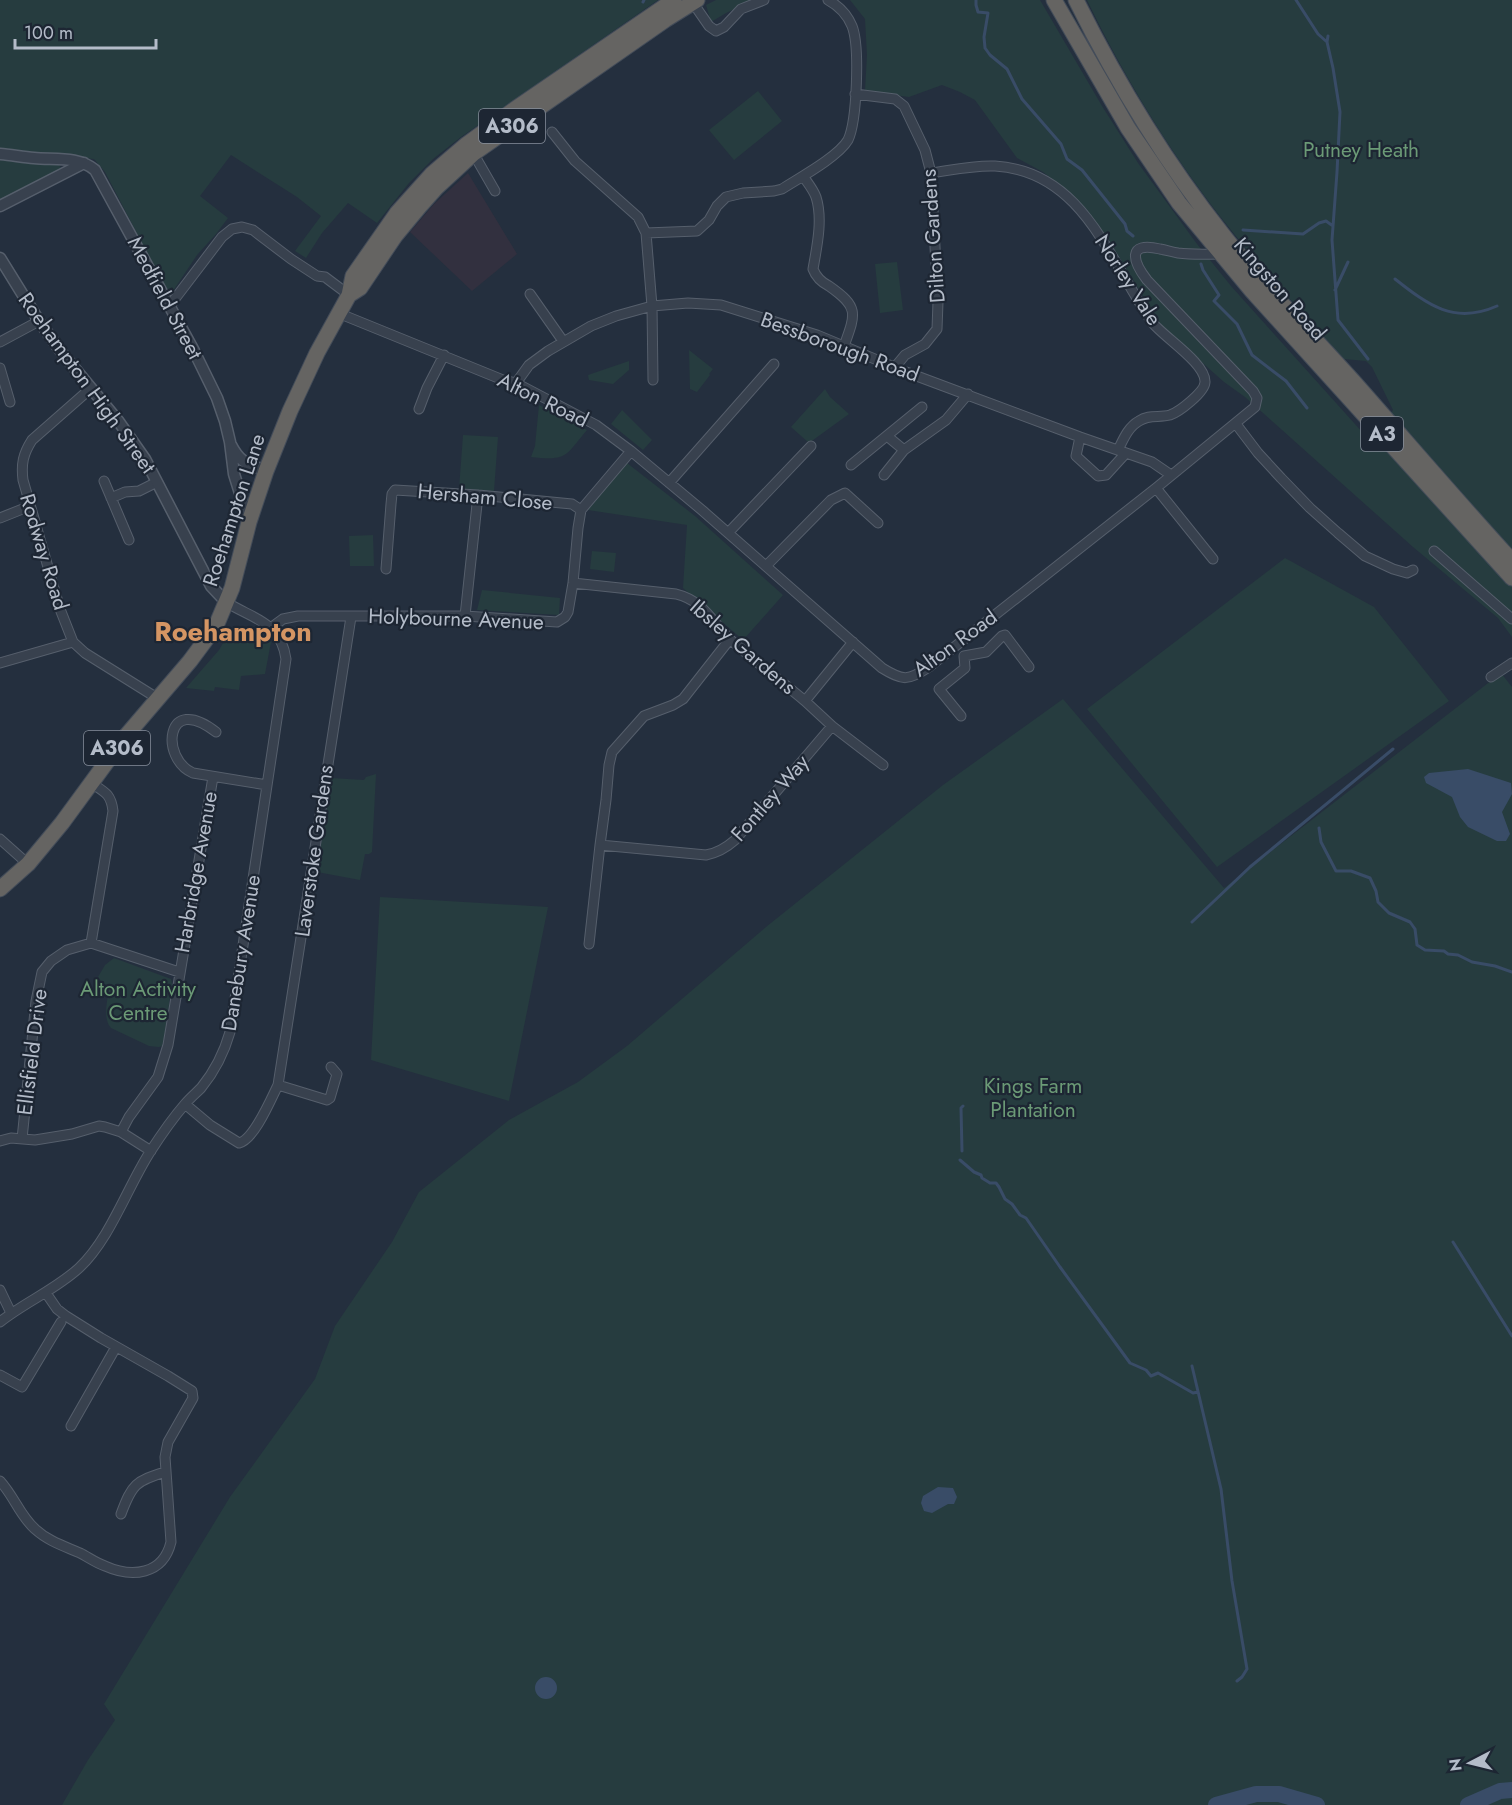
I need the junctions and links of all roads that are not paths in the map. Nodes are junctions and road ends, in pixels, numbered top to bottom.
1 (674, 0) edge
2 (764, 0) edge
3 (828, 0) edge
4 (1054, 0) edge
5 (1076, 0) edge
6 (693, 1) edge
7 (855, 94) junction
8 (552, 132) dead end
9 (471, 149) junction
10 (0, 154) edge
11 (85, 163) junction
12 (931, 173) junction
13 (803, 176) junction
14 (495, 191) dead end
15 (0, 206) edge
16 (646, 233) junction
17 (1222, 255) junction
18 (0, 258) edge
19 (530, 294) dead end
20 (349, 295) junction
21 (652, 306) junction
22 (170, 307) junction
23 (338, 313) junction
24 (39, 321) junction
25 (562, 341) junction
26 (0, 342) edge
27 (844, 346) junction
28 (444, 355) junction
29 (774, 364) dead end
30 (895, 367) junction
31 (0, 368) edge
32 (653, 380) dead end
33 (516, 383) junction
34 (90, 389) junction
35 (968, 394) junction
36 (10, 402) dead end
37 (922, 407) dead end
38 (419, 409) dead end
39 (1236, 424) junction
40 (887, 436) junction
41 (1080, 437) junction
42 (230, 442) junction
43 (811, 446) dead end
44 (904, 450) junction
45 (631, 451) junction
46 (1122, 452) junction
47 (852, 465) dead end
48 (266, 471) junction
49 (884, 475) dead end
50 (1171, 475) junction
51 (104, 481) dead end
52 (157, 482) junction
53 (669, 483) junction
54 (1156, 488) junction
55 (478, 495) junction
56 (111, 498) junction
57 (30, 506) junction
58 (581, 510) junction
59 (0, 518) edge
60 (249, 522) junction
61 (878, 523) dead end
62 (728, 533) junction
63 (129, 540) dead end
64 (1434, 551) dead end
65 (1213, 559) dead end
66 (1512, 561) edge
67 (766, 566) junction
68 (386, 568) dead end
69 (1413, 570) dead end
70 (1512, 578) edge
71 (573, 584) junction
72 (226, 602) junction
73 (465, 616) junction
74 (351, 617) junction
75 (1512, 619) edge
76 (272, 627) junction
77 (730, 639) junction
78 (73, 642) junction
79 (853, 642) junction
80 (956, 645) junction
81 (964, 656) junction
82 (0, 663) edge
83 (1512, 663) edge
84 (1029, 667) dead end
85 (1491, 678) dead end
86 (157, 698) junction
87 (805, 701) junction
88 (961, 716) dead end
89 (832, 726) junction
90 (216, 732) dead end
91 (883, 765) dead end
92 (213, 777) junction
93 (91, 783) junction
94 (267, 785) junction
95 (0, 839) edge
96 (600, 845) junction
97 (28, 864) junction
98 (0, 889) edge
99 (91, 943) junction
100 (590, 944) dead end
101 (179, 972) junction
102 (331, 1067) dead end
103 (278, 1085) junction
104 (184, 1104) junction
105 (121, 1132) junction
106 (22, 1139) junction
107 (0, 1141) edge
108 (151, 1151) junction
109 (0, 1290) edge
110 (46, 1293) junction
111 (11, 1313) junction
112 (0, 1322) edge
113 (61, 1322) dead end
114 (116, 1347) junction
115 (0, 1375) edge
116 (71, 1426) dead end
117 (165, 1472) junction
118 (0, 1481) edge
119 (121, 1514) dead end

1 - 9 highway, Roehampton Lane / A306
2 - 6 street
3 - 7 street
4 - 17 highway, Kingston Road / A3
5 - 66 highway, Kingston Road / A3
6 - 9 highway, Roehampton Lane / A306
7 - 12 street, Dilton Gardens
7 - 13 street
8 - 16 street
9 - 14 street
9 - 20 highway, Roehampton Lane / A306
10 - 11 street
11 - 15 street
11 - 22 street, Medfield Street
12 - 30 street, Dilton Gardens
12 - 46 street, Norley Vale
13 - 16 street
13 - 27 street
16 - 21 street
17 - 39 street, Alton Road
17 - 70 highway, Kingston Road / A3
18 - 24 street, Roehampton High Street
19 - 25 street
20 - 22 street
20 - 23 highway, Roehampton Lane / A306
21 - 25 street, Bessborough Road
21 - 27 street, Bessborough Road
21 - 32 street
22 - 42 street, Medfield Street
23 - 28 street, Alton Road
23 - 48 highway, Roehampton Lane / A306
24 - 26 street
24 - 34 street, Roehampton High Street
25 - 33 street, Bessborough Road
27 - 30 street, Bessborough Road
28 - 33 street, Alton Road
28 - 38 street
29 - 53 street
30 - 35 street, Bessborough Road
31 - 36 street
33 - 45 street, Alton Road
34 - 52 street, Roehampton High Street
34 - 57 street, Rodway Road
35 - 41 street, Bessborough Road
35 - 44 street
37 - 40 street
39 - 50 street, Alton Road
39 - 69 street
40 - 44 street
40 - 47 street
41 - 46 street, Bessborough Road
41 - 46 street, Norley Vale
42 - 48 street, Medfield Street
42 - 60 street, Medfield Street
43 - 62 street
44 - 49 street
45 - 53 street, Alton Road
45 - 58 street
46 - 50 street, Bessborough Road
48 - 60 highway, Roehampton Lane / A306
50 - 54 street, Alton Road
51 - 56 street
52 - 56 street
52 - 72 street, Roehampton High Street
53 - 62 street, Alton Road
54 - 65 street
54 - 80 street, Alton Road
55 - 58 street, Hersham Close
55 - 68 street, Hersham Close
55 - 73 street
56 - 63 street
57 - 59 street
57 - 78 street, Rodway Road
58 - 71 street, Holybourne Avenue
60 - 72 highway, Roehampton Lane / A306
61 - 67 street
62 - 67 street, Alton Road
64 - 75 street
67 - 79 street, Alton Road
71 - 73 street, Holybourne Avenue
71 - 77 street, Ibsley Gardens
72 - 76 street
72 - 86 highway, Roehampton Lane / A306
73 - 74 street, Holybourne Avenue
74 - 76 street, Holybourne Avenue
74 - 103 street, Laverstoke Gardens
76 - 94 street, Danebury Avenue
77 - 87 street, Ibsley Gardens
77 - 96 street
78 - 82 street
78 - 86 street
79 - 80 street, Alton Road
79 - 87 street, Ibsley Gardens
80 - 81 street
81 - 84 street
81 - 88 street
83 - 85 street
86 - 93 highway, Roehampton Lane / A306
87 - 89 street, Ibsley Gardens
89 - 91 street, Ibsley Gardens
89 - 96 street, Fontley Way
90 - 92 street, Harbridge Avenue
92 - 94 street, Harbridge Avenue
92 - 101 street, Harbridge Avenue
93 - 97 highway, Roehampton Lane / A306
93 - 99 street
94 - 104 street, Danebury Avenue
95 - 97 street
96 - 100 street
97 - 98 highway, Roehampton Lane / A306
99 - 101 street
99 - 106 street, Ellisfield Drive
101 - 105 street, Harbridge Avenue
102 - 103 street
103 - 104 street, Laverstoke Gardens
104 - 108 street, Danebury Avenue
105 - 106 street
105 - 108 street
106 - 107 street
108 - 110 street, Danebury Avenue
109 - 111 street
110 - 111 street, Danebury Avenue
110 - 114 street
111 - 112 street, Danebury Avenue
113 - 115 street
114 - 116 street
114 - 117 street
117 - 118 street
117 - 119 street

